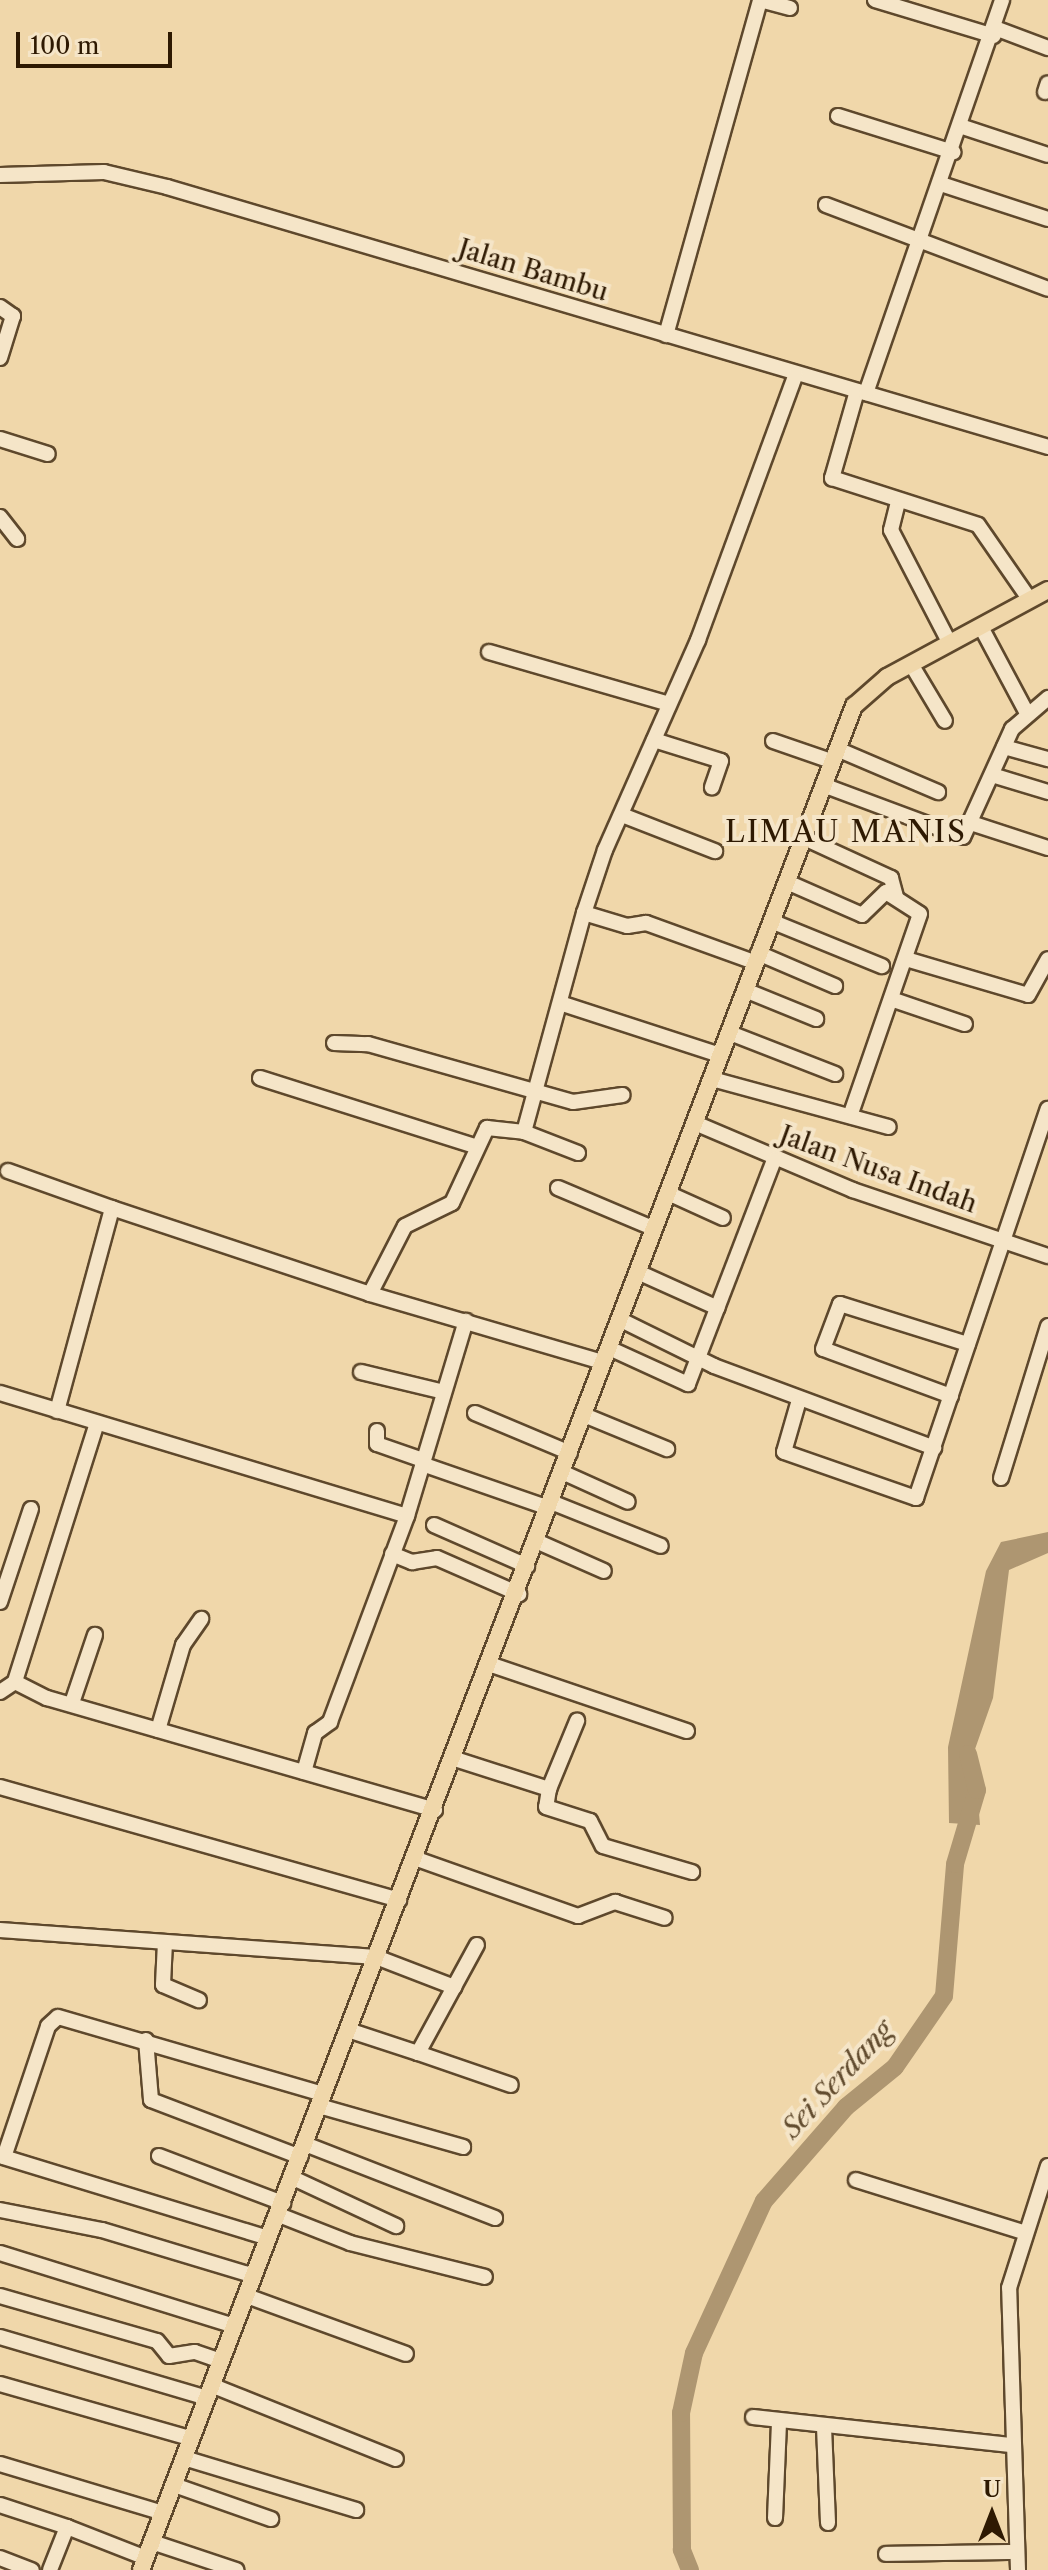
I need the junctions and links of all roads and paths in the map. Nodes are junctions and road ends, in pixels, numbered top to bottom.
1 (760, 0) edge
2 (875, 0) edge
3 (1002, 0) edge
4 (790, 8) dead end
5 (995, 32) junction
6 (1048, 48) edge
7 (838, 116) dead end
8 (963, 127) junction
9 (953, 152) junction
10 (1048, 155) edge
11 (0, 175) edge
12 (944, 185) junction
13 (826, 205) dead end
14 (1048, 219) edge
15 (922, 242) junction
16 (1048, 289) edge
17 (0, 307) edge
18 (666, 335) junction
19 (0, 358) edge
20 (796, 374) junction
21 (862, 392) junction
22 (0, 439) edge
23 (1048, 447) edge
24 (48, 454) dead end
25 (898, 502) junction
26 (0, 517) edge
27 (17, 539) dead end
28 (1048, 590) edge
29 (1030, 600) junction
30 (981, 627) junction
31 (949, 642) junction
32 (489, 652) dead end
33 (911, 664) junction
34 (1048, 698) edge
35 (669, 704) junction
36 (1027, 713) junction
37 (945, 721) dead end
38 (654, 740) junction
39 (773, 741) dead end
40 (1004, 747) junction
41 (834, 755) junction
42 (1048, 759) edge
43 (992, 775) junction
44 (823, 785) junction
45 (712, 787) dead end
46 (938, 792) dead end
47 (1048, 792) edge
48 (622, 815) junction
49 (974, 824) junction
50 (804, 838) junction
51 (1048, 848) edge
52 (715, 851) dead end
53 (787, 882) junction
54 (896, 897) junction
55 (584, 913) junction
56 (771, 921) junction
57 (756, 958) junction
58 (906, 959) junction
59 (1048, 959) edge
60 (882, 966) dead end
61 (835, 986) dead end
62 (745, 990) junction
63 (891, 999) junction
64 (563, 1004) junction
65 (816, 1019) dead end
66 (965, 1024) dead end
67 (730, 1033) junction
68 (334, 1043) dead end
69 (720, 1055) junction
70 (835, 1074) dead end
71 (260, 1078) dead end
72 (712, 1079) junction
73 (535, 1095) junction
74 (623, 1095) dead end
75 (1048, 1109) edge
76 (850, 1116) junction
77 (695, 1123) junction
78 (889, 1127) dead end
79 (524, 1132) junction
80 (477, 1147) junction
81 (578, 1153) dead end
82 (774, 1160) junction
83 (8, 1171) dead end
84 (558, 1188) dead end
85 (670, 1194) junction
86 (112, 1208) junction
87 (723, 1218) dead end
88 (655, 1229) junction
89 (1005, 1241) junction
90 (1048, 1256) edge
91 (640, 1273) junction
92 (370, 1294) junction
93 (718, 1308) junction
94 (621, 1320) junction
95 (466, 1321) junction
96 (1048, 1326) edge
97 (968, 1344) junction
98 (606, 1355) junction
99 (700, 1359) junction
100 (361, 1372) dead end
101 (444, 1392) junction
102 (0, 1393) edge
103 (951, 1396) junction
104 (799, 1400) junction
105 (57, 1411) junction
106 (475, 1413) dead end
107 (584, 1415) junction
108 (96, 1426) junction
109 (377, 1431) dead end
110 (934, 1448) junction
111 (667, 1449) dead end
112 (570, 1453) junction
113 (422, 1462) junction
114 (562, 1472) junction
115 (1001, 1478) dead end
116 (628, 1502) dead end
117 (550, 1505) junction
118 (31, 1509) dead end
119 (407, 1516) junction
120 (434, 1525) dead end
121 (536, 1541) junction
122 (661, 1546) dead end
123 (392, 1554) junction
124 (527, 1566) junction
125 (604, 1571) dead end
126 (519, 1594) junction
127 (0, 1602) edge
128 (201, 1619) dead end
129 (95, 1635) dead end
130 (489, 1664) junction
131 (15, 1682) junction
132 (0, 1692) edge
133 (72, 1703) junction
134 (577, 1721) dead end
135 (158, 1730) junction
136 (687, 1731) dead end
137 (455, 1759) junction
138 (304, 1772) junction
139 (0, 1787) edge
140 (549, 1789) junction
141 (435, 1810) junction
142 (417, 1859) junction
143 (692, 1872) dead end
144 (399, 1900) junction
145 (665, 1918) dead end
146 (0, 1930) edge
147 (165, 1942) junction
148 (477, 1945) dead end
149 (376, 1957) junction
150 (454, 1987) junction
151 (199, 2000) dead end
152 (348, 2030) junction
153 (146, 2040) junction
154 (418, 2053) junction
155 (511, 2085) dead end
156 (321, 2100) junction
157 (463, 2147) dead end
158 (303, 2150) junction
159 (159, 2156) dead end
160 (2, 2157) edge
161 (1048, 2166) edge
162 (293, 2178) junction
163 (856, 2180) dead end
164 (281, 2209) junction
165 (0, 2210) edge
166 (495, 2218) dead end
167 (396, 2226) dead end
168 (1023, 2232) junction
169 (269, 2238) junction
170 (0, 2253) edge
171 (254, 2276) junction
172 (485, 2277) dead end
173 (0, 2296) edge
174 (247, 2296) junction
175 (235, 2326) junction
176 (0, 2337) edge
177 (406, 2354) dead end
178 (221, 2361) junction
179 (0, 2384) edge
180 (209, 2392) junction
181 (753, 2417) dead end
182 (779, 2421) junction
183 (824, 2427) junction
184 (190, 2438) junction
185 (1012, 2445) junction
186 (184, 2458) junction
187 (396, 2459) dead end
188 (0, 2464) edge
189 (174, 2485) junction
190 (0, 2505) edge
191 (356, 2510) dead end
192 (163, 2513) junction
193 (775, 2518) dead end
194 (271, 2519) dead end
195 (828, 2523) dead end
196 (67, 2527) junction
197 (152, 2542) junction
198 (1017, 2552) junction
199 (886, 2554) dead end
200 (0, 2558) edge
201 (144, 2564) edge
202 (32, 2570) edge
203 (50, 2570) edge
204 (236, 2570) edge
205 (1018, 2570) edge

1 - 4 street
1 - 18 street
2 - 5 street
3 - 5 street
5 - 6 street
5 - 8 street
7 - 9 street
8 - 9 street
8 - 10 street
9 - 12 street
11 - 18 street, Jalan Bambu
12 - 14 street
12 - 15 street
13 - 15 street
15 - 16 street
15 - 21 street
17 - 19 street
18 - 20 street, Jalan Bambu
20 - 21 street, Jalan Bambu
20 - 35 street
21 - 23 street, Jalan Bambu
21 - 25 street
22 - 24 street
25 - 29 street
25 - 31 street
26 - 27 street
28 - 29 main road
29 - 30 main road
30 - 31 main road
30 - 36 street
31 - 33 main road
32 - 35 street
33 - 37 street
33 - 41 main road
34 - 36 street
35 - 38 street
36 - 40 street
38 - 45 street
38 - 48 street
39 - 41 street
40 - 42 street
40 - 43 street
41 - 44 main road
41 - 46 street
43 - 47 street
43 - 49 street
44 - 49 street
44 - 50 main road
48 - 52 street
48 - 55 street
49 - 51 street
50 - 53 main road
50 - 54 street
53 - 54 street
53 - 56 main road
54 - 58 street
55 - 57 street
55 - 64 street
56 - 57 main road
56 - 60 street
57 - 61 street
57 - 62 main road
58 - 59 street
58 - 63 street
62 - 65 street
62 - 67 main road
63 - 66 street
63 - 76 street
64 - 69 street
64 - 73 street
67 - 69 main road
67 - 70 street
68 - 73 street
69 - 72 main road
71 - 80 street
72 - 76 street
72 - 77 main road
73 - 74 street
73 - 79 street
75 - 89 street
76 - 78 street
77 - 82 street, Jalan Nusa Indah
77 - 85 main road
79 - 80 street
79 - 81 street
80 - 92 street
82 - 89 street, Jalan Nusa Indah
82 - 93 street
83 - 86 street
84 - 88 street
85 - 87 street
85 - 88 main road
86 - 92 street
86 - 105 street
88 - 91 main road
89 - 90 street, Jalan Nusa Indah
89 - 97 street
91 - 93 street
91 - 94 main road
92 - 95 street
93 - 99 street
94 - 98 main road
94 - 99 street
95 - 98 street
95 - 101 street
96 - 115 street
97 - 103 street
97 - 103 street
98 - 99 street
98 - 107 main road
99 - 104 street
100 - 101 street
101 - 113 street
102 - 105 street
103 - 110 street
104 - 110 street
104 - 110 street
105 - 108 street
106 - 112 street
107 - 111 street
107 - 112 main road
108 - 119 street
108 - 131 street
109 - 113 street
112 - 114 main road
113 - 117 street
113 - 119 street
114 - 116 street
114 - 117 main road
117 - 121 main road
117 - 122 street
118 - 127 street
119 - 123 street
120 - 124 street
121 - 124 main road
121 - 125 street
123 - 126 street
123 - 138 street
124 - 126 main road
126 - 130 main road
128 - 135 street
129 - 133 street
130 - 136 street
130 - 137 main road
131 - 132 street
131 - 133 street
133 - 135 street
134 - 140 street
135 - 138 street
137 - 140 street
137 - 141 main road
138 - 141 street
139 - 144 street
140 - 143 street
141 - 142 main road
142 - 144 main road
142 - 145 street
144 - 149 main road
146 - 147 street
147 - 149 street
147 - 151 street
148 - 150 street
149 - 150 street
149 - 152 main road
150 - 154 street
152 - 154 street
152 - 156 main road
153 - 156 street
153 - 158 street
153 - 160 street
154 - 155 street
156 - 157 street
156 - 158 main road
158 - 162 main road
158 - 166 street
159 - 164 street
160 - 169 street
161 - 168 street
162 - 164 main road
162 - 167 street
163 - 168 street
164 - 169 main road
164 - 172 street
165 - 171 street
168 - 185 street
169 - 171 main road
170 - 175 street
171 - 174 main road
173 - 178 street
174 - 175 main road
174 - 177 street
175 - 178 main road
176 - 180 street
178 - 180 main road
179 - 184 street
180 - 184 main road
180 - 187 street
181 - 182 street
182 - 183 street
182 - 193 street
183 - 185 street
183 - 195 street
184 - 186 main road
185 - 198 street
186 - 189 main road
186 - 191 street
188 - 192 street
189 - 192 main road
189 - 194 street
190 - 196 street
192 - 197 main road
196 - 201 street
196 - 203 street
197 - 201 main road
197 - 204 street
198 - 199 street
198 - 205 street
200 - 202 street

